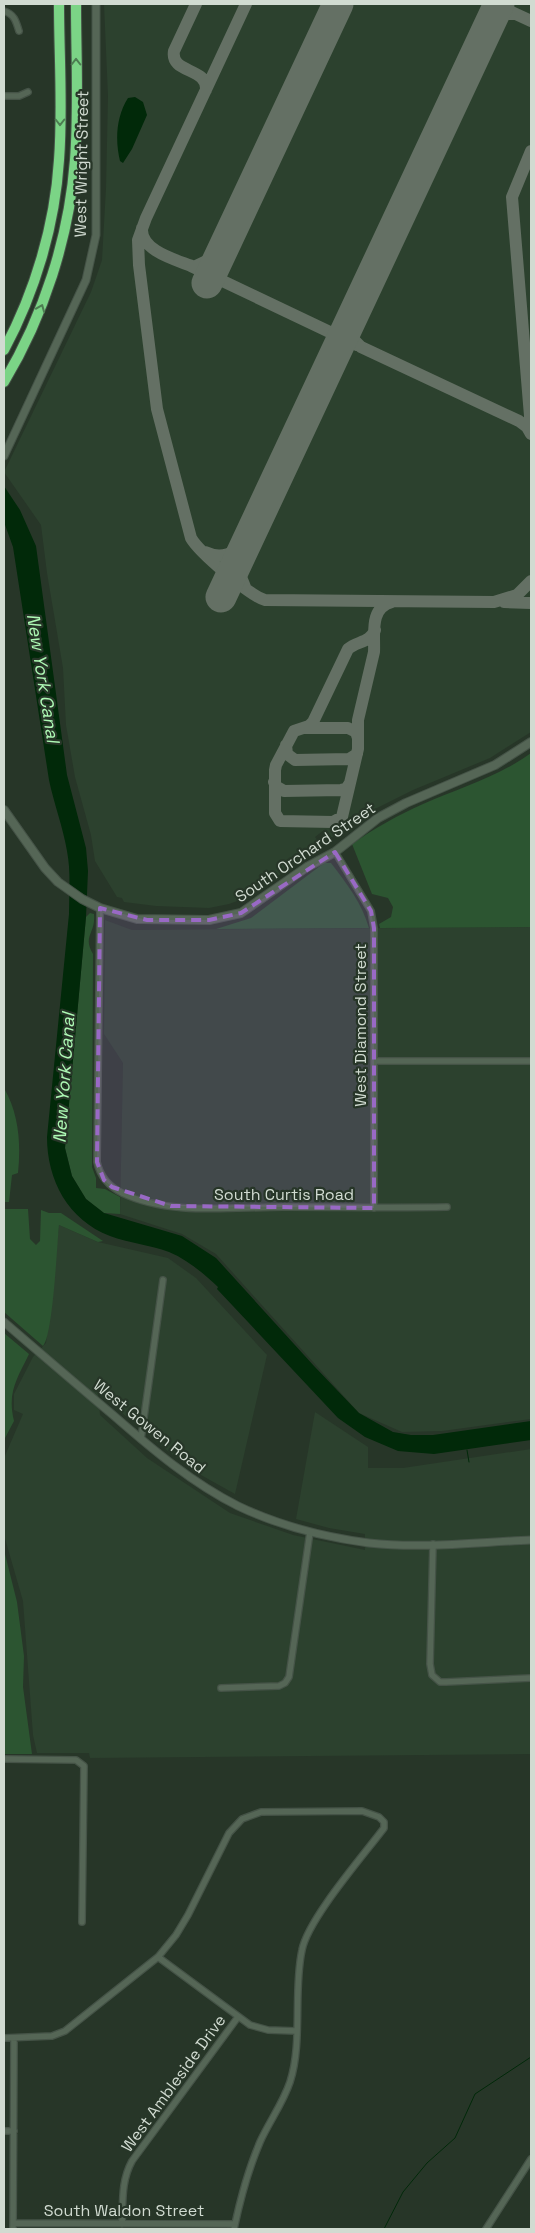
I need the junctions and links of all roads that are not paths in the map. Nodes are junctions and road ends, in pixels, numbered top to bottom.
1 (59, 4) edge
2 (76, 4) edge
3 (96, 4) edge
4 (4, 11) edge
5 (19, 31) dead end
6 (28, 92) dead end
7 (4, 96) edge
8 (30, 334) junction
9 (4, 350) edge
10 (4, 382) edge
11 (4, 391) edge
12 (4, 456) edge
13 (531, 742) edge
14 (4, 810) edge
15 (335, 852) junction
16 (100, 908) junction
17 (374, 1061) junction
18 (531, 1061) edge
19 (447, 1207) dead end
20 (374, 1208) junction
21 (163, 1280) dead end
22 (4, 1322) edge
23 (141, 1439) junction
24 (310, 1532) junction
25 (531, 1540) edge
26 (433, 1544) junction
27 (531, 1678) edge
28 (221, 1688) dead end
29 (4, 1759) edge
30 (82, 1922) dead end
31 (158, 1957) junction
32 (238, 2017) junction
33 (296, 2031) junction
34 (4, 2038) edge
35 (14, 2038) junction
36 (4, 2131) edge
37 (14, 2131) junction
38 (531, 2159) edge
39 (122, 2224) junction
40 (13, 2226) edge
41 (235, 2226) edge
42 (486, 2229) edge

1 -> 9 highway
8 -> 2 highway
3 - 12 street, West Wright Street
4 - 5 street
6 - 7 street
8 - 10 highway
8 - 11 highway
13 - 15 main road, South Orchard Street
14 - 16 main road, South Orchard Street
15 - 16 main road, South Orchard Street
15 - 17 street, West Diamond Street
16 - 20 street, South Curtis Road
17 - 18 street
17 - 20 street, West Diamond Street
19 - 20 street, South Curtis Road
21 - 23 street
22 - 23 street, West Gowen Road
23 - 24 street, West Gowen Road
24 - 26 street, West Gowen Road
24 - 28 street
25 - 26 street, West Gowen Road
26 - 27 street
29 - 30 street
31 - 32 street
31 - 33 street
31 - 35 street
32 - 33 street
32 - 39 street, West Ambleside Drive
33 - 41 street
34 - 35 street
35 - 37 street
36 - 37 street
37 - 40 street
38 - 42 street
39 - 40 street, South Waldon Street
39 - 41 street, South Waldon Street

